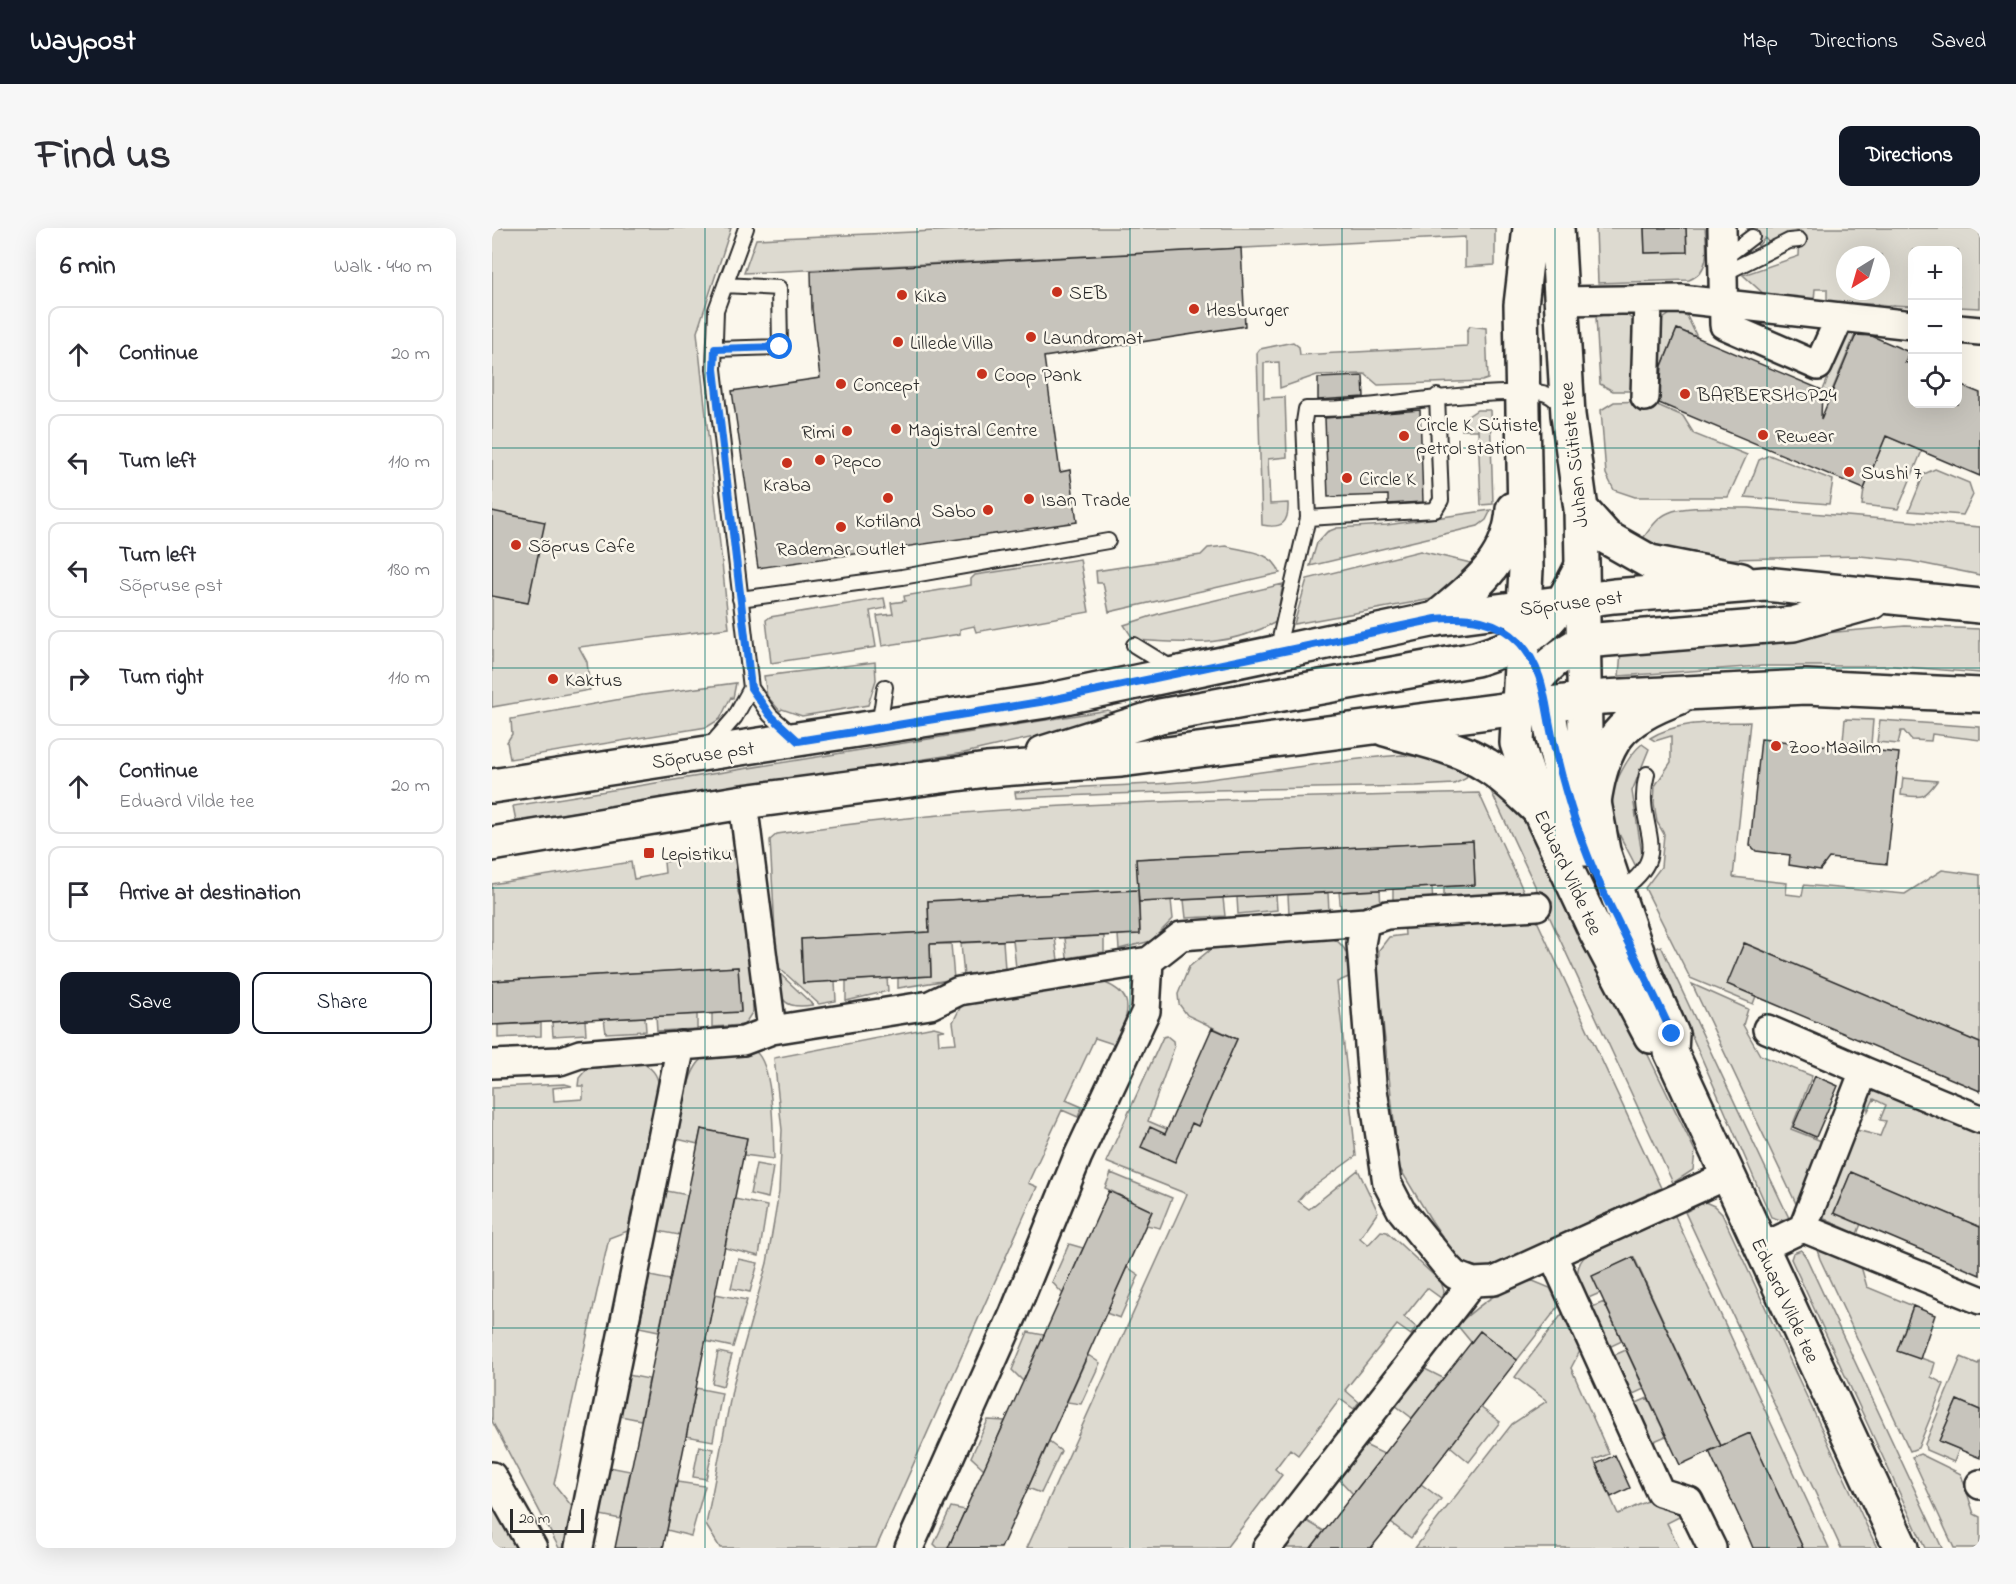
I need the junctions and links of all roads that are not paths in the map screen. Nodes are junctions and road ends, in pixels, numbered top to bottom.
1 (746, 228) edge
2 (1530, 228) edge
3 (1557, 228) edge
4 (1722, 228) edge
5 (1752, 237) dead end
6 (1799, 240) dead end
7 (1723, 267) junction
8 (725, 285) junction
9 (1561, 301) junction
10 (1648, 301) junction
11 (1724, 306) junction
12 (1836, 318) junction
13 (1908, 325) edge
14 (1962, 329) edge
15 (1980, 331) edge
16 (715, 349) junction
17 (1524, 393) junction
18 (1437, 396) junction
19 (1645, 397) dead end
20 (1568, 415) junction
21 (1525, 469) junction
22 (1581, 509) junction
23 (1308, 518) junction
24 (1108, 541) dead end
25 (1765, 585) junction
26 (1892, 597) junction
27 (740, 599) junction
28 (1980, 606) edge
29 (1553, 608) junction
30 (1451, 617) junction
31 (1520, 643) junction
32 (1134, 645) dead end
33 (1277, 651) junction
34 (1180, 673) junction
35 (1550, 676) junction
36 (885, 687) dead end
37 (751, 688) junction
38 (1699, 691) junction
39 (1591, 693) junction
40 (1980, 695) edge
41 (1375, 726) junction
42 (878, 729) junction
43 (798, 741) junction
44 (702, 754) junction
45 (987, 770) junction
46 (1647, 774) dead end
47 (492, 786) edge
48 (743, 802) junction
49 (1593, 802) junction
50 (1539, 810) junction
51 (492, 844) edge
52 (1617, 893) junction
53 (1537, 906) dead end
54 (1365, 922) junction
55 (1149, 961) junction
56 (1644, 972) junction
57 (1767, 1029) dead end
58 (772, 1030) junction
59 (681, 1045) junction
60 (1671, 1052) junction
61 (492, 1064) edge
62 (1864, 1071) junction
63 (1980, 1119) edge
64 (1728, 1175) junction
65 (1803, 1228) junction
66 (1761, 1248) junction
67 (1553, 1256) junction
68 (1473, 1282) junction
69 (1980, 1300) edge
70 (492, 1476) edge
71 (579, 1547) edge
72 (533, 1548) edge
73 (909, 1548) edge
74 (1267, 1548) edge
75 (1712, 1548) edge
76 (1901, 1548) edge

1 - 8 lane
2 - 17 main road
3 - 9 main road, Juhan Sütiste tee
4 - 7 street
5 - 7 lane
6 - 7 lane
7 - 11 street
8 - 16 lane
8 - 16 lane
9 - 10 street
9 - 20 main road, Juhan Sütiste tee
10 - 11 street
10 - 19 street
11 - 12 street
11 - 12 street
12 - 13 street
14 - 15 street
16 - 27 lane
17 - 18 lane
17 - 20 lane
17 - 21 main road
18 - 23 lane
18 - 23 lane
20 - 22 main road, Juhan Sütiste tee
21 - 29 main road
21 - 30 main road
22 - 25 main road
22 - 29 main road, Juhan Sütiste tee
23 - 33 lane
24 - 27 lane
25 - 26 main road, Sõpruse pst
25 - 29 main road, Sõpruse pst
26 - 28 main road, Sõpruse pst
26 - 35 main road
27 - 37 lane
29 - 30 main road, Sõpruse pst
29 - 31 main road
29 - 35 main road
30 - 31 main road
30 - 33 main road, Sõpruse pst
31 - 35 main road
31 - 45 main road
32 - 34 lane
33 - 34 main road, Sõpruse pst
34 - 42 main road, Sõpruse pst
35 - 39 main road
35 - 39 main road
35 - 41 main road
35 - 50 main road, Eduard Vilde tee
35 - 56 main road
36 - 42 lane
37 - 43 lane
37 - 44 lane
38 - 39 main road
38 - 40 main road
38 - 49 main road
39 - 49 main road, Eduard Vilde tee
41 - 45 main road
41 - 50 main road
42 - 43 main road, Sõpruse pst
43 - 44 main road, Sõpruse pst
44 - 47 main road, Sõpruse pst
45 - 48 main road
46 - 52 lane
48 - 51 main road
48 - 58 street
49 - 52 main road, Eduard Vilde tee
50 - 60 main road, Eduard Vilde tee
52 - 56 main road, Eduard Vilde tee
53 - 54 street
54 - 55 street
54 - 68 street
55 - 58 street
55 - 73 street
56 - 60 main road, Eduard Vilde tee
57 - 62 street
58 - 59 street
59 - 61 street
59 - 71 street
60 - 64 main road, Eduard Vilde tee
62 - 63 street
62 - 65 street
64 - 66 main road, Eduard Vilde tee
64 - 67 street
65 - 66 street
65 - 69 street
66 - 76 main road, Eduard Vilde tee
67 - 68 street
67 - 75 street
68 - 74 street
70 - 72 street

